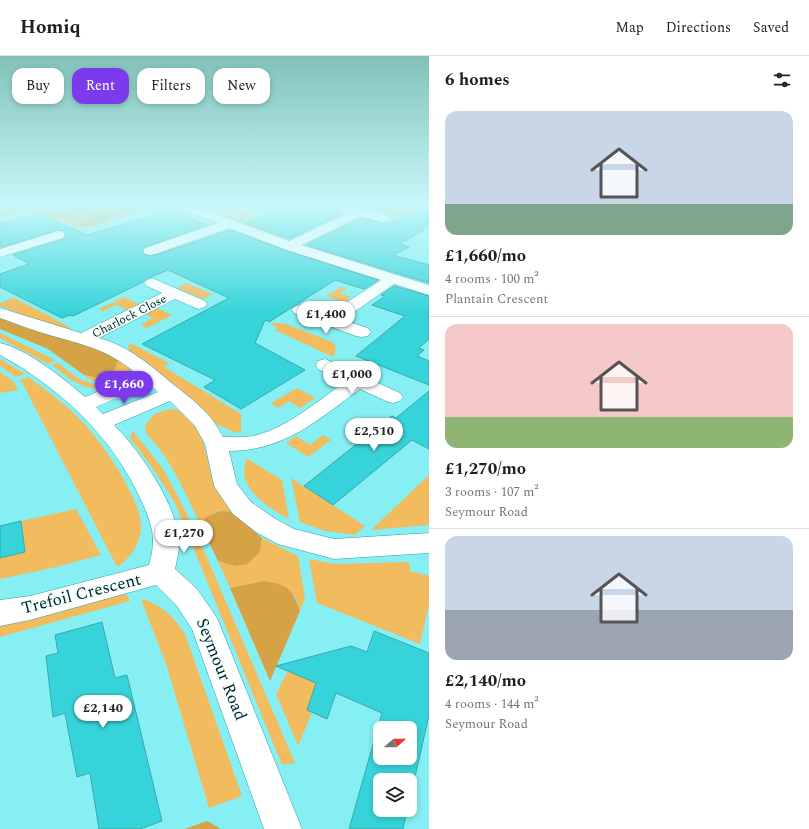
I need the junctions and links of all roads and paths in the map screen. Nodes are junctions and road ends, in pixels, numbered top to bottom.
1 (50, 241) edge
2 (168, 241) edge
3 (275, 241) edge
4 (299, 241) edge
5 (289, 246) junction
6 (0, 253) edge
7 (170, 259) dead end
8 (392, 279) junction
9 (152, 283) dead end
10 (429, 290) edge
11 (175, 293) junction
12 (199, 304) dead end
13 (300, 310) dead end
14 (0, 313) edge
15 (330, 321) junction
16 (362, 332) dead end
17 (83, 339) junction
18 (0, 348) edge
19 (325, 365) dead end
20 (152, 376) junction
21 (359, 381) junction
22 (172, 393) junction
23 (393, 397) dead end
24 (92, 414) junction
25 (216, 444) junction
26 (429, 542) edge
27 (161, 573) junction
28 (0, 613) edge
29 (284, 829) edge

1 - 6 street
2 - 7 street
3 - 5 street
4 - 5 street
5 - 8 street
8 - 10 street
8 - 15 street
9 - 11 street
11 - 12 street
11 - 17 street, Charlock Close
13 - 15 street
14 - 17 street
15 - 16 street
17 - 20 street
18 - 24 street
19 - 21 street
20 - 22 street
20 - 24 street
21 - 23 street
21 - 25 street
22 - 24 street
22 - 25 street
24 - 27 street
25 - 26 street
27 - 28 street, Trefoil Crescent
27 - 29 street, Seymour Road

